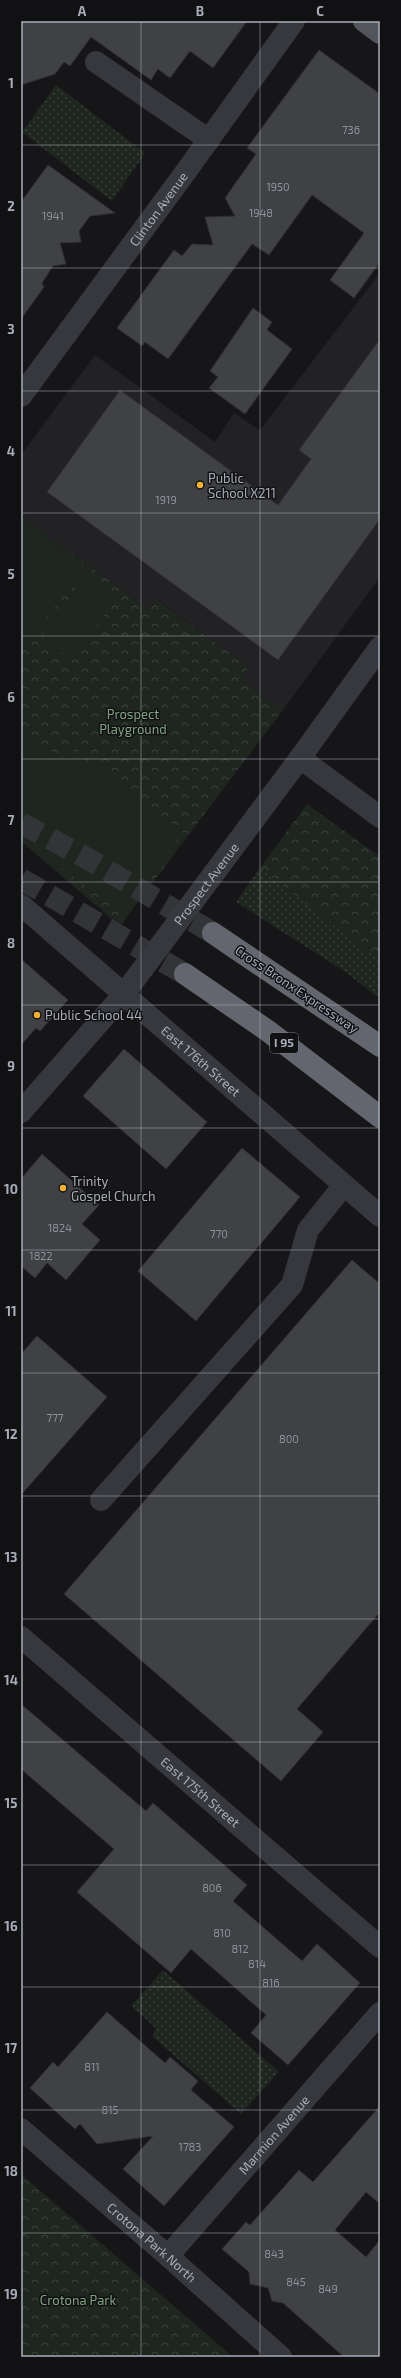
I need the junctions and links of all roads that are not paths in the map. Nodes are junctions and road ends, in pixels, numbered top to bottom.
1 (294, 21) edge
2 (364, 21) edge
3 (380, 33) edge
4 (96, 62) dead end
5 (209, 140) junction
6 (21, 396) edge
7 (380, 647) edge
8 (300, 758) junction
9 (380, 817) edge
10 (21, 905) edge
11 (214, 933) tunnel mouth
12 (184, 974) tunnel mouth
13 (124, 994) junction
14 (380, 1046) edge
15 (21, 1112) edge
16 (380, 1117) edge
17 (344, 1185) junction
18 (380, 1216) edge
19 (101, 1500) dead end
20 (21, 1637) edge
21 (380, 1947) edge
22 (380, 2013) edge
23 (21, 2129) edge
24 (168, 2256) junction
25 (281, 2357) edge

1 - 5 street, Clinton Avenue
2 - 3 main road
4 - 5 street
5 - 6 street, Clinton Avenue
7 - 8 street, Prospect Avenue
8 - 9 street
8 - 13 street, Prospect Avenue
10 - 13 street, East 176th Street
11 - 14 highway, Cross Bronx Expressway
12 - 16 highway, I 95
13 - 15 street, Prospect Avenue
13 - 17 street, East 176th Street
17 - 18 street, East 176th Street
17 - 19 street
20 - 21 street, East 175th Street
22 - 24 street, Marmion Avenue
23 - 24 street, Crotona Park North
24 - 25 street, Crotona Park North

